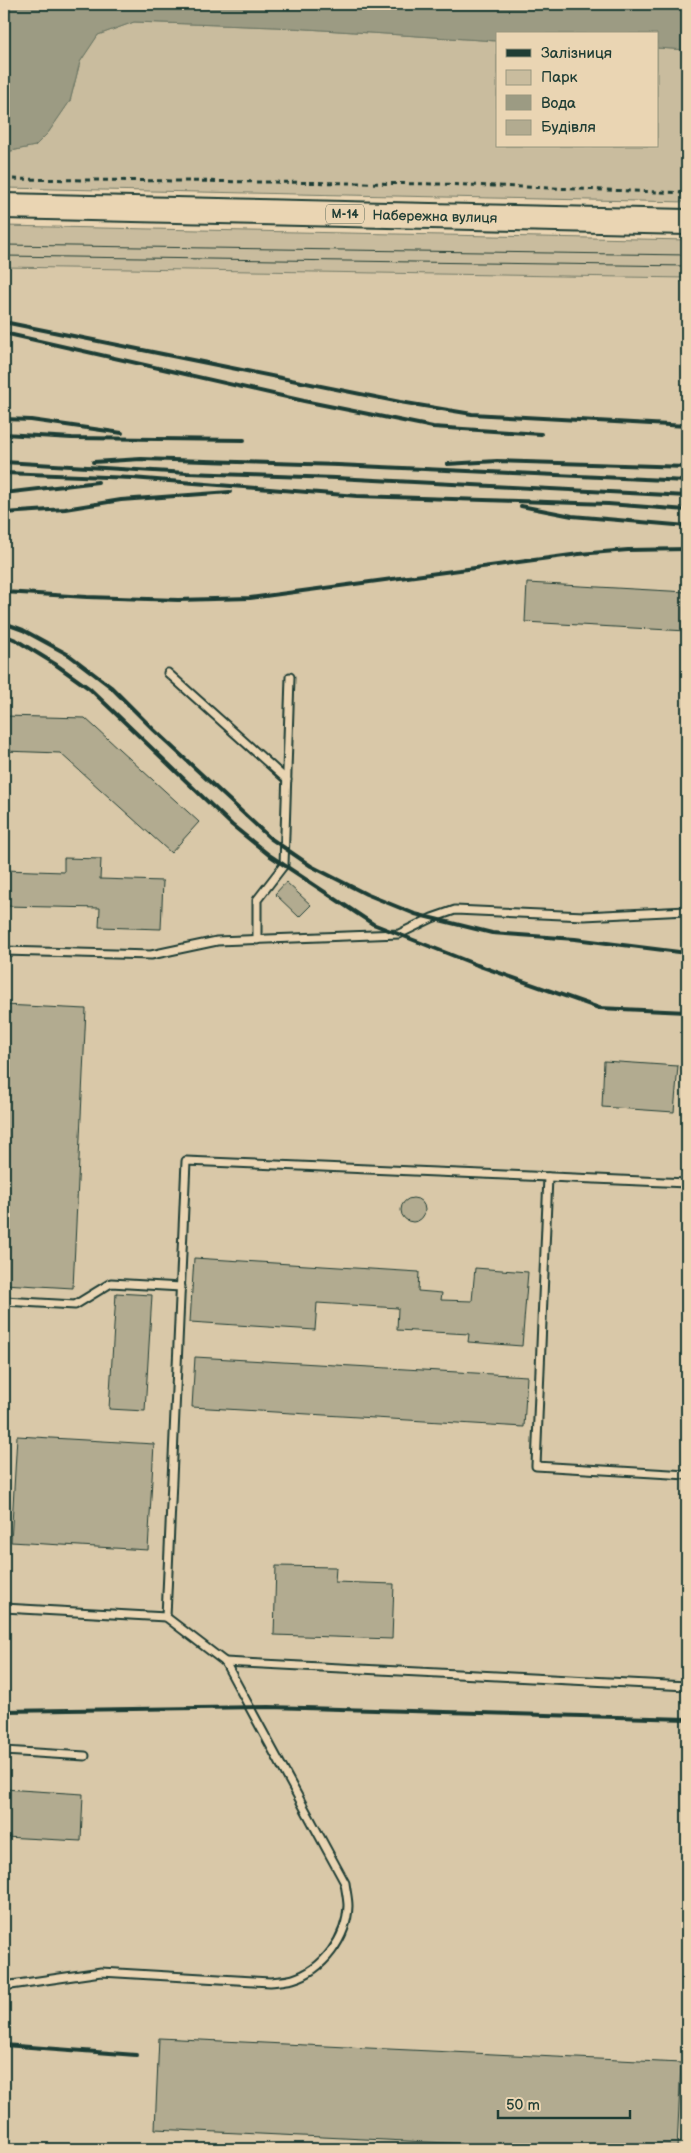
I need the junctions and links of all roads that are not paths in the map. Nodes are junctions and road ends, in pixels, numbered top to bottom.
1 (4, 206) edge
2 (687, 222) edge
3 (168, 674) dead end
4 (290, 677) dead end
5 (287, 780) junction
6 (687, 911) edge
7 (257, 940) junction
8 (4, 951) edge
9 (548, 1177) junction
10 (687, 1183) edge
11 (181, 1287) junction
12 (4, 1301) edge
13 (687, 1475) edge
14 (4, 1608) edge
15 (166, 1618) junction
16 (224, 1662) junction
17 (687, 1686) edge
18 (4, 1751) edge
19 (85, 1756) dead end
20 (4, 1986) edge

1 - 2 highway, Набережна вулиця / М-14
3 - 5 lane
4 - 5 lane
5 - 7 lane
6 - 7 lane
7 - 8 lane
9 - 10 lane
9 - 11 lane
9 - 13 lane
11 - 12 lane
11 - 15 lane
14 - 15 lane
15 - 16 lane
16 - 17 lane
16 - 20 lane
18 - 19 lane

